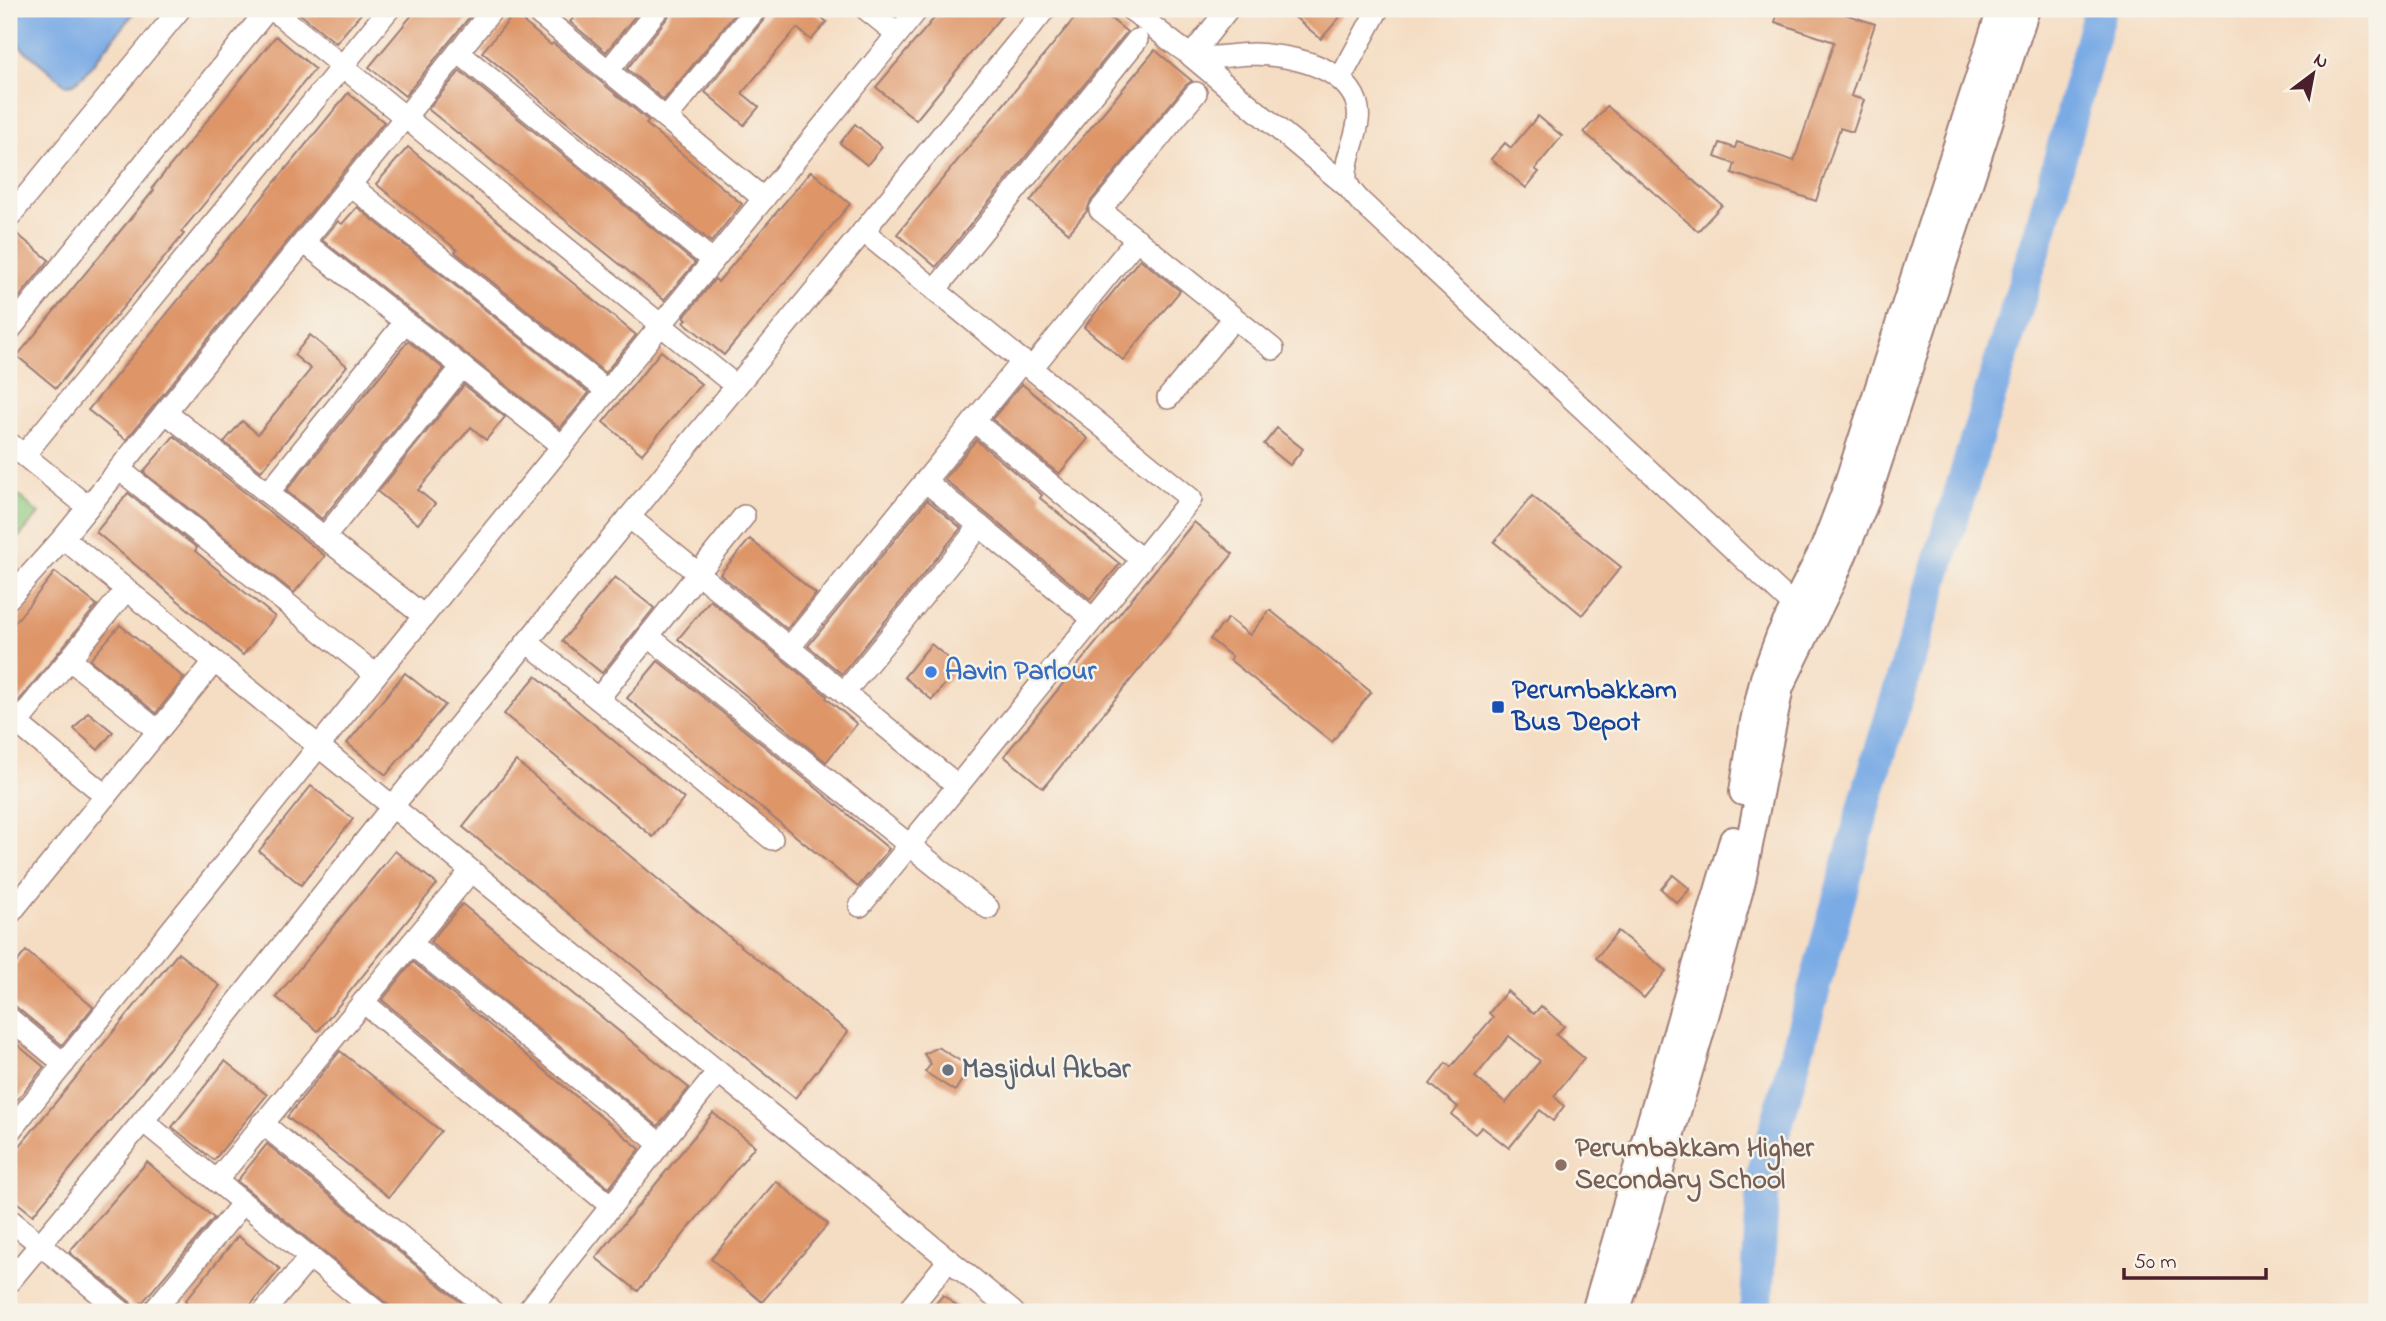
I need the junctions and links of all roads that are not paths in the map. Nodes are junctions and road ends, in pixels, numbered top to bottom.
1 (180, 9) edge
2 (270, 9) edge
3 (388, 9) edge
4 (493, 9) edge
5 (533, 9) edge
6 (658, 9) edge
7 (756, 9) edge
8 (866, 9) edge
9 (918, 9) edge
10 (1045, 9) edge
11 (1130, 9) edge
12 (1228, 9) edge
13 (1378, 9) edge
14 (2001, 9) edge
15 (2026, 9) edge
16 (897, 34) junction
17 (1137, 40) dead end
18 (458, 52) junction
19 (1191, 56) junction
20 (342, 65) junction
21 (608, 71) junction
22 (1340, 79) junction
23 (1196, 93) dead end
24 (406, 117) junction
25 (666, 118) junction
26 (350, 185) junction
27 (1349, 188) junction
28 (764, 198) junction
29 (9, 217) edge
30 (863, 231) junction
31 (1137, 239) junction
32 (304, 242) junction
33 (713, 261) junction
34 (935, 290) junction
35 (1234, 318) junction
36 (405, 322) junction
37 (661, 324) junction
38 (9, 331) edge
39 (1273, 349) dead end
40 (1027, 365) junction
41 (462, 367) junction
42 (736, 386) junction
43 (607, 391) junction
44 (1168, 398) dead end
45 (165, 412) junction
46 (974, 421) junction
47 (562, 446) junction
48 (16, 449) edge
49 (119, 469) junction
50 (925, 481) junction
51 (268, 493) junction
52 (88, 507) junction
53 (744, 516) dead end
54 (629, 517) junction
55 (980, 526) junction
56 (63, 538) junction
57 (324, 538) junction
58 (1141, 559) junction
59 (698, 574) junction
60 (126, 590) junction
61 (9, 598) edge
62 (1803, 614) junction
63 (424, 616) junction
64 (1093, 619) junction
65 (648, 636) junction
66 (527, 642) junction
67 (789, 648) junction
68 (69, 659) junction
69 (215, 662) junction
70 (376, 675) junction
71 (844, 693) junction
72 (598, 699) junction
73 (13, 728) edge
74 (158, 731) junction
75 (318, 747) junction
76 (957, 785) junction
77 (106, 796) junction
78 (392, 807) junction
79 (772, 839) dead end
80 (909, 845) junction
81 (471, 871) junction
82 (860, 906) dead end
83 (988, 908) dead end
84 (9, 915) edge
85 (411, 944) junction
86 (363, 1002) junction
87 (9, 1018) edge
88 (64, 1064) junction
89 (718, 1072) junction
90 (143, 1121) junction
91 (11, 1123) edge
92 (262, 1124) junction
93 (660, 1144) junction
94 (216, 1181) junction
95 (243, 1203) junction
96 (611, 1206) junction
97 (9, 1219) edge
98 (40, 1245) junction
99 (310, 1257) junction
100 (949, 1260) junction
101 (9, 1282) edge
102 (122, 1312) edge
103 (153, 1312) edge
104 (264, 1312) edge
105 (377, 1312) edge
106 (493, 1312) edge
107 (527, 1312) edge
108 (907, 1312) edge
109 (1013, 1312) edge
110 (1595, 1312) edge
111 (1616, 1312) edge

1 - 29 street
2 - 20 street
2 - 38 street
3 - 20 street
4 - 18 street
5 - 21 street
6 - 21 street
7 - 25 street
8 - 16 street
9 - 16 street
10 - 30 street
11 - 19 street
12 - 19 street
13 - 22 street
14 - 62 street
15 - 62 street
16 - 28 street
17 - 34 street
18 - 24 street
18 - 33 street
19 - 22 street
19 - 27 street
20 - 24 street
20 - 48 street
21 - 25 street
22 - 27 street
23 - 31 street
24 - 26 street
24 - 37 street
25 - 28 street
26 - 32 street
26 - 43 street
27 - 62 street
28 - 33 street
30 - 34 street
30 - 42 street
31 - 35 street
31 - 40 street
32 - 36 street
32 - 45 street
33 - 37 street
34 - 40 street
35 - 39 street
35 - 44 street
36 - 41 street
36 - 51 street
37 - 42 street
37 - 43 street
40 - 46 street
40 - 58 street
41 - 47 street
41 - 57 street
42 - 54 street
43 - 47 street
45 - 49 street
45 - 51 street
46 - 50 street
46 - 58 street
47 - 63 street
48 - 52 street
49 - 52 street
49 - 70 street
50 - 55 street
50 - 67 street
51 - 57 street
52 - 56 street
53 - 59 street
54 - 59 street
54 - 66 street
55 - 64 street
55 - 71 street
56 - 60 street
56 - 61 street
57 - 63 street
58 - 64 street
59 - 65 street
59 - 67 street
60 - 68 street
60 - 69 street
62 - 110 street
62 - 111 street
63 - 70 street
64 - 76 street
65 - 72 street
65 - 80 street
66 - 72 street
66 - 78 street
67 - 71 street
68 - 73 street
68 - 74 street
69 - 74 street
69 - 75 street
70 - 75 street
71 - 76 street
72 - 79 street
73 - 77 street
74 - 77 street
75 - 78 street
75 - 88 street
76 - 80 street
77 - 84 street
78 - 81 street
78 - 90 street
80 - 82 street
80 - 83 street
81 - 85 street
81 - 89 street
85 - 86 street
85 - 93 street
86 - 92 street
86 - 96 street
87 - 88 street
88 - 91 street
89 - 93 street
89 - 100 street
90 - 94 street
90 - 98 street
92 - 94 street
92 - 106 street
93 - 96 street
94 - 95 street
95 - 99 street
95 - 103 street
96 - 107 street
97 - 98 street
98 - 101 street
98 - 102 street
99 - 104 street
99 - 105 street
100 - 108 street
100 - 109 street

